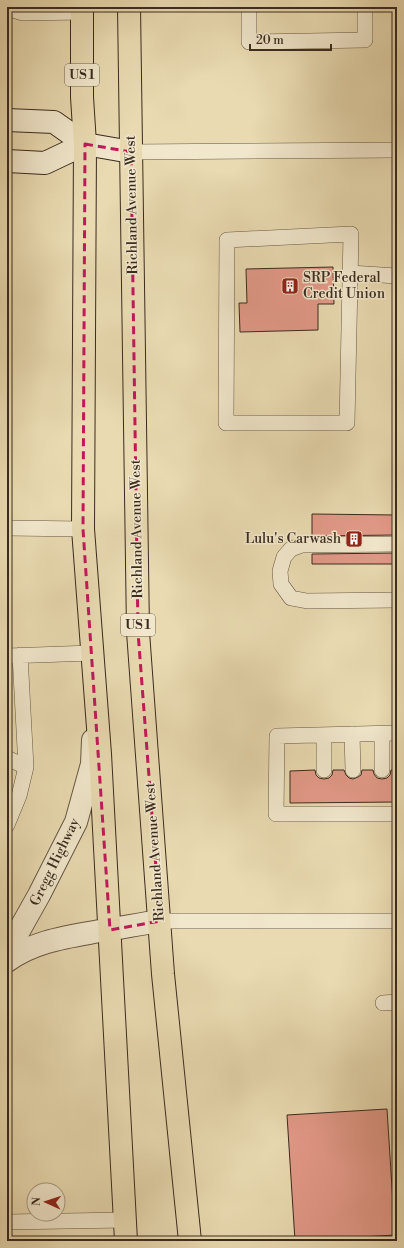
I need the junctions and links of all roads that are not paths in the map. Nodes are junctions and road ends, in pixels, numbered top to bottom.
1 (129, 7) edge
2 (249, 7) edge
3 (364, 7) edge
4 (14, 9) edge
5 (82, 10) edge
6 (7, 120) edge
7 (85, 144) junction
8 (397, 150) edge
9 (131, 152) junction
10 (7, 161) edge
11 (350, 273) junction
12 (397, 276) edge
13 (7, 528) edge
14 (83, 529) junction
15 (397, 544) edge
16 (397, 600) edge
17 (92, 653) junction
18 (13, 656) edge
19 (95, 695) junction
20 (397, 733) edge
21 (352, 734) junction
22 (382, 734) junction
23 (324, 735) junction
24 (7, 758) edge
25 (26, 767) junction
26 (324, 770) dead end
27 (353, 770) dead end
28 (382, 770) dead end
29 (397, 814) edge
30 (7, 825) edge
31 (160, 921) junction
32 (397, 921) edge
33 (110, 930) junction
34 (7, 952) edge
35 (7, 962) edge
36 (124, 1220) junction
37 (7, 1222) edge
38 (126, 1241) edge
39 (190, 1241) edge

1 - 9 main road, Richland Avenue West / US 1
2 - 3 lane
4 - 5 lane
5 - 7 main road, US 1
6 - 7 street
7 - 9 street
7 - 10 street
7 - 14 main road, US 1
8 - 9 lane
9 - 31 main road, Richland Avenue West / US 1
11 - 11 lane
11 - 12 lane
13 - 14 lane
14 - 17 main road, US 1
15 - 16 lane
17 - 18 lane
17 - 19 main road, US 1
18 - 25 lane
19 - 33 main road, US 1
19 - 34 street, Gregg Highway
20 - 22 lane
21 - 22 lane
21 - 23 lane
21 - 27 lane
22 - 28 lane
23 - 26 lane
23 - 29 lane
24 - 25 lane
25 - 30 lane
31 - 32 lane
31 - 33 street
31 - 39 main road, Richland Avenue West / US 1
33 - 35 street
33 - 36 main road, US 1
36 - 37 lane
36 - 38 main road, US 1

